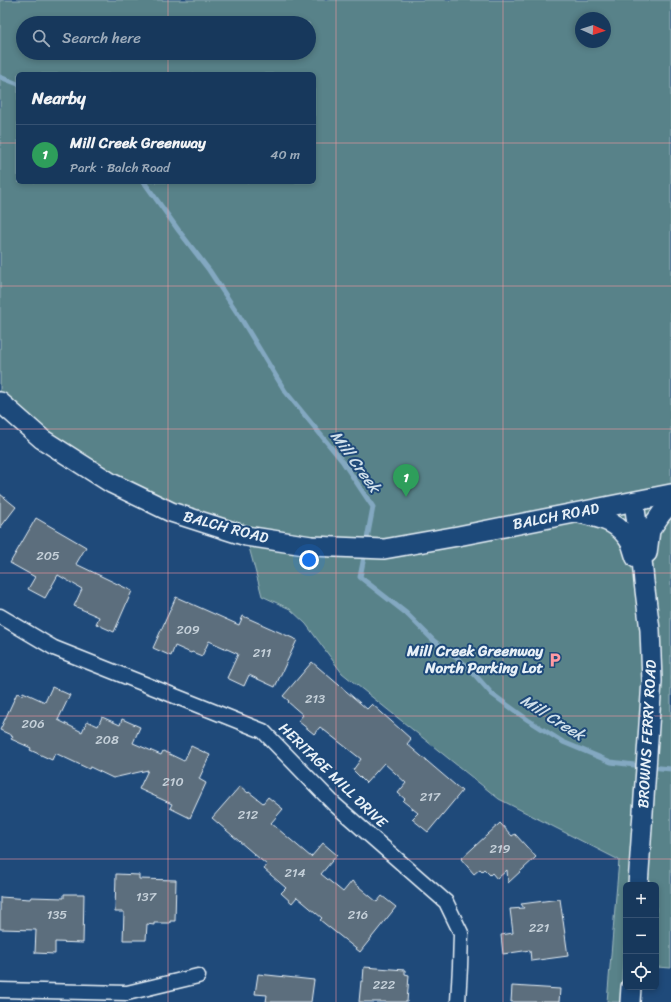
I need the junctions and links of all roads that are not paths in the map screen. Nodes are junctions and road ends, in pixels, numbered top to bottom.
1 (0, 402) edge
2 (671, 494) edge
3 (634, 502) junction
4 (671, 503) edge
5 (577, 512) junction
6 (644, 582) junction
7 (0, 616) edge
8 (638, 882) edge
9 (198, 976) dead end
10 (0, 990) edge
11 (631, 990) edge
12 (458, 1002) edge
13 (630, 1002) edge

1 - 5 street, BALCH ROAD
2 - 3 street, BALCH ROAD
3 - 5 street, BALCH ROAD
3 - 6 street, BROWNS FERRY ROAD
4 - 6 street, BROWNS FERRY ROAD
5 - 6 street, BROWNS FERRY ROAD
6 - 8 street, BROWNS FERRY ROAD
7 - 12 street, HERITAGE MILL DRIVE
9 - 10 street
11 - 13 street

